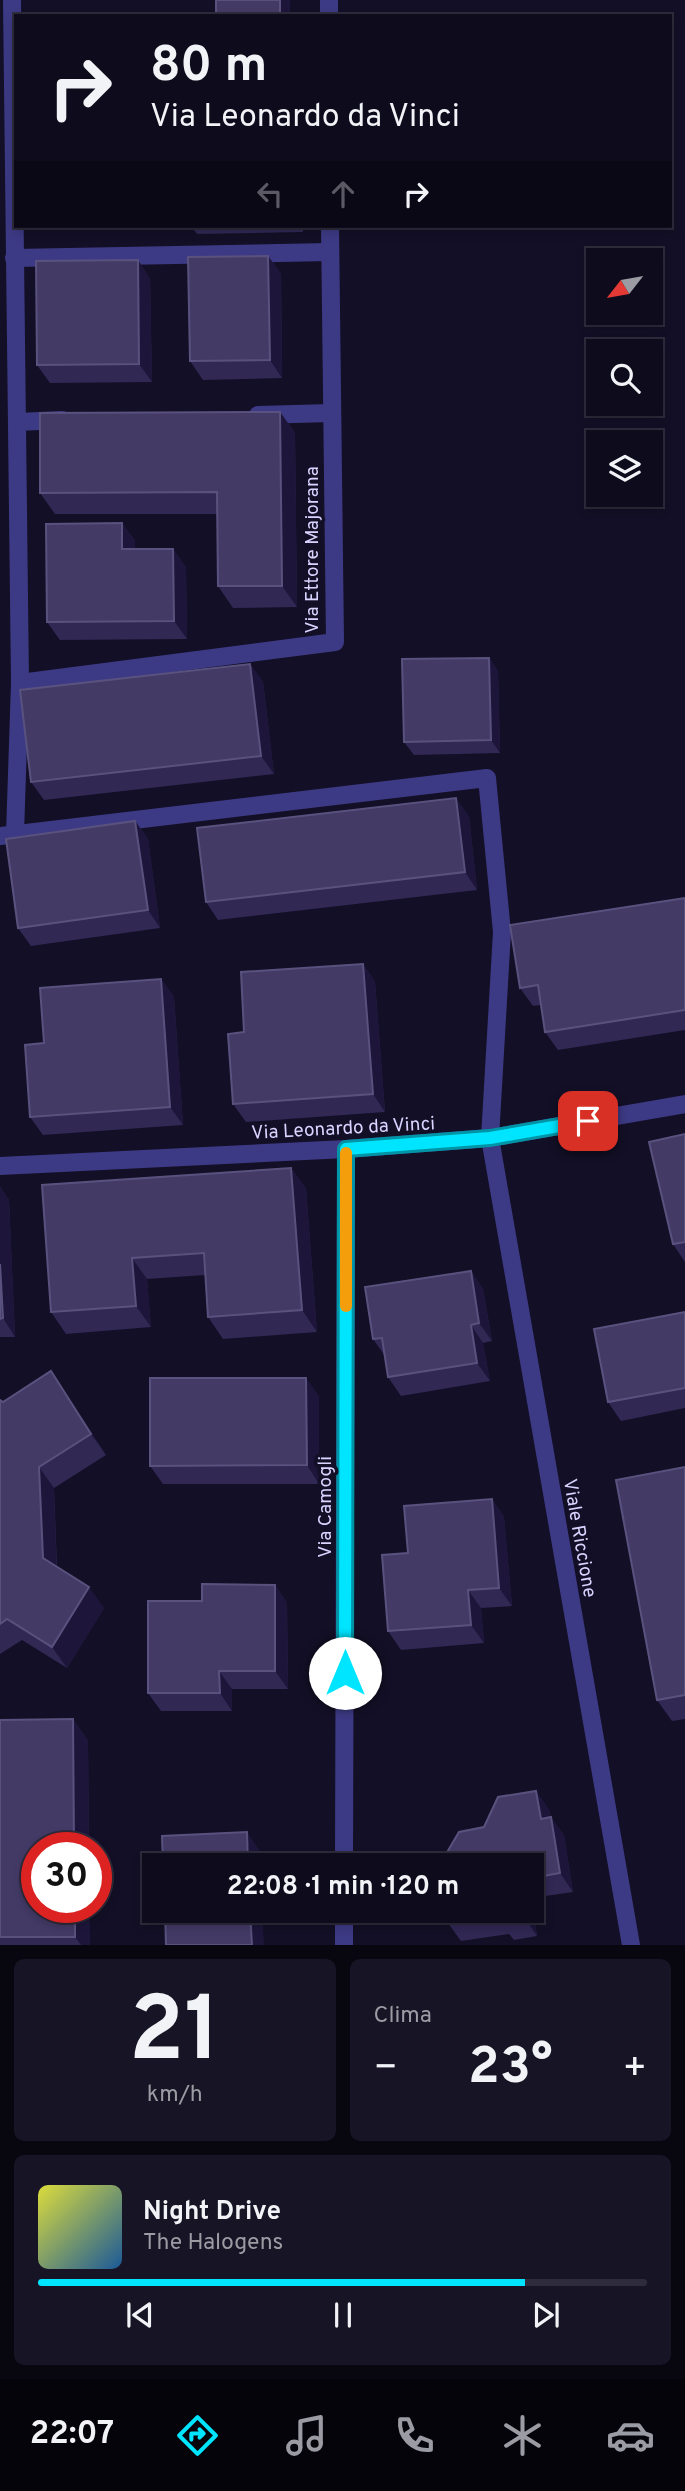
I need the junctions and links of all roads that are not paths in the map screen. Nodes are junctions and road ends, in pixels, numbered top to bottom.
1 (12, 0) edge
2 (10, 94) edge
3 (330, 228) edge
4 (330, 252) junction
5 (14, 258) junction
6 (331, 413) junction
7 (236, 416) edge
8 (85, 420) edge
9 (17, 422) junction
10 (20, 683) junction
11 (8, 835) edge
12 (685, 1104) edge
13 (490, 1138) junction
14 (346, 1149) junction
15 (0, 1166) edge
16 (344, 1853) edge
17 (344, 1923) edge
18 (344, 1945) edge
19 (631, 1945) edge

1 - 2 street
2 - 5 street
3 - 4 street, Via Ettore Majorana
4 - 5 street
4 - 6 street, Via Ettore Majorana
5 - 9 street
6 - 7 street
6 - 10 street, Via Ettore Majorana
8 - 9 street
9 - 10 street
10 - 11 street
11 - 13 street, Viale Riccione
12 - 13 street, Via Leonardo da Vinci
13 - 14 street, Via Leonardo da Vinci
13 - 19 street, Viale Riccione
14 - 15 street, Via Leonardo da Vinci
14 - 16 street, Via Camogli
17 - 18 street

